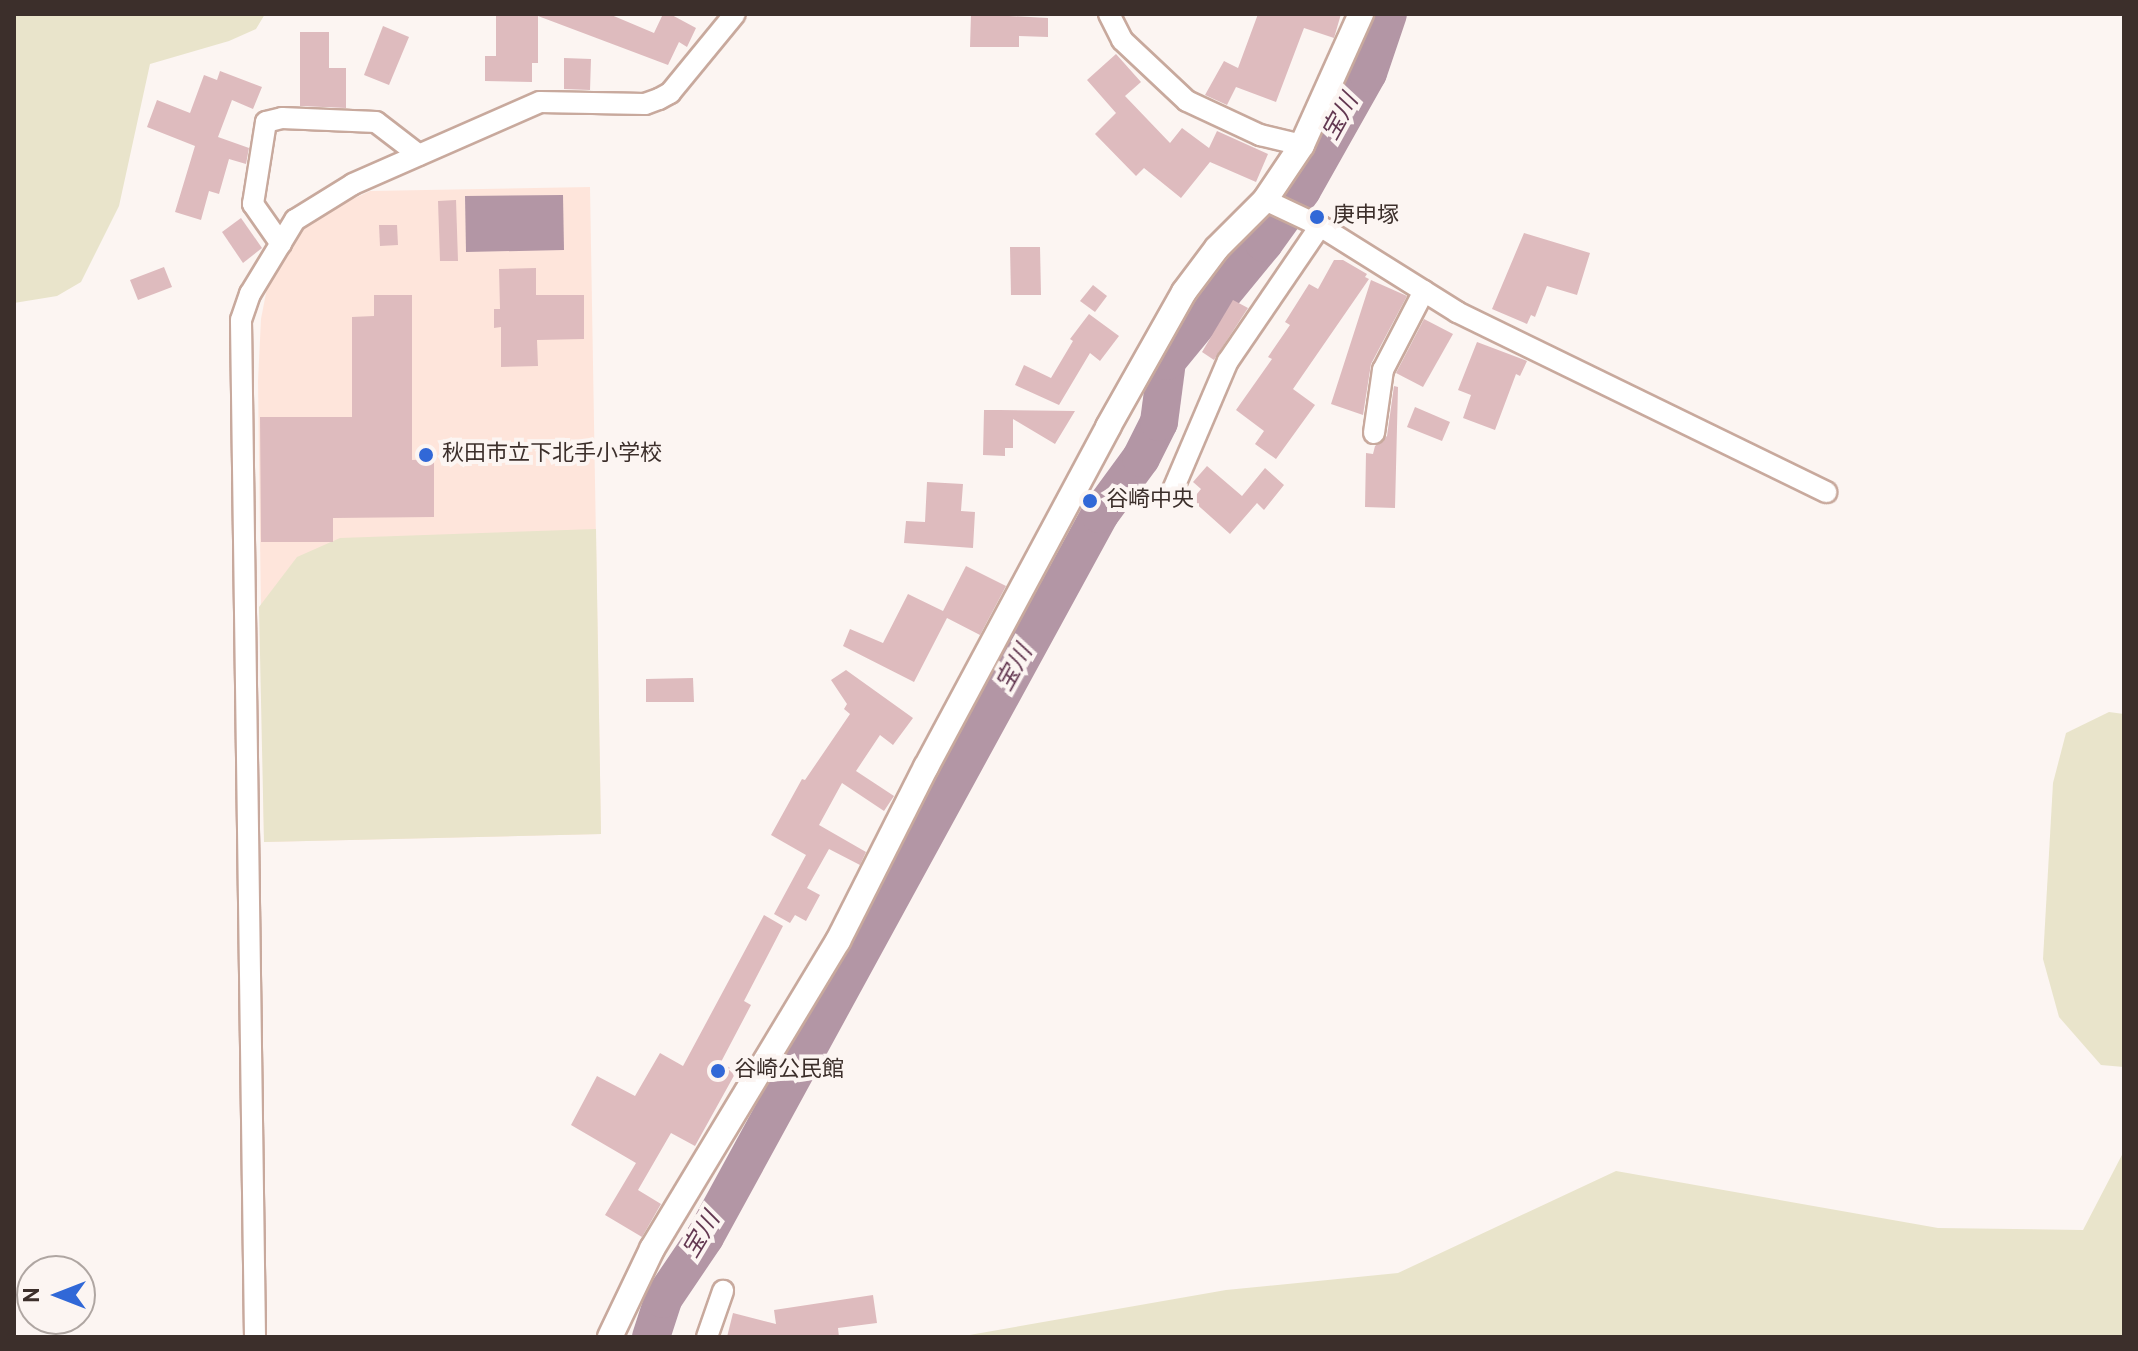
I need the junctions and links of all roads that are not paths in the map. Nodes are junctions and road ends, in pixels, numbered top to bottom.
1 (735, 14) edge
2 (1109, 14) edge
3 (1361, 14) edge
4 (1302, 145) junction
5 (419, 155) junction
6 (1271, 203) junction
7 (1314, 223) junction
8 (281, 244) junction
9 (1424, 291) junction
10 (1374, 433) dead end
11 (1172, 492) dead end
12 (1826, 492) dead end
13 (723, 1291) dead end
14 (255, 1337) edge
15 (610, 1337) edge
16 (707, 1337) edge

1 - 5 street
2 - 4 street
3 - 4 street
4 - 6 street
5 - 8 street
5 - 8 street
6 - 7 street
6 - 15 street
7 - 9 street
7 - 11 street
8 - 14 street
9 - 10 street
9 - 12 street
13 - 16 street

